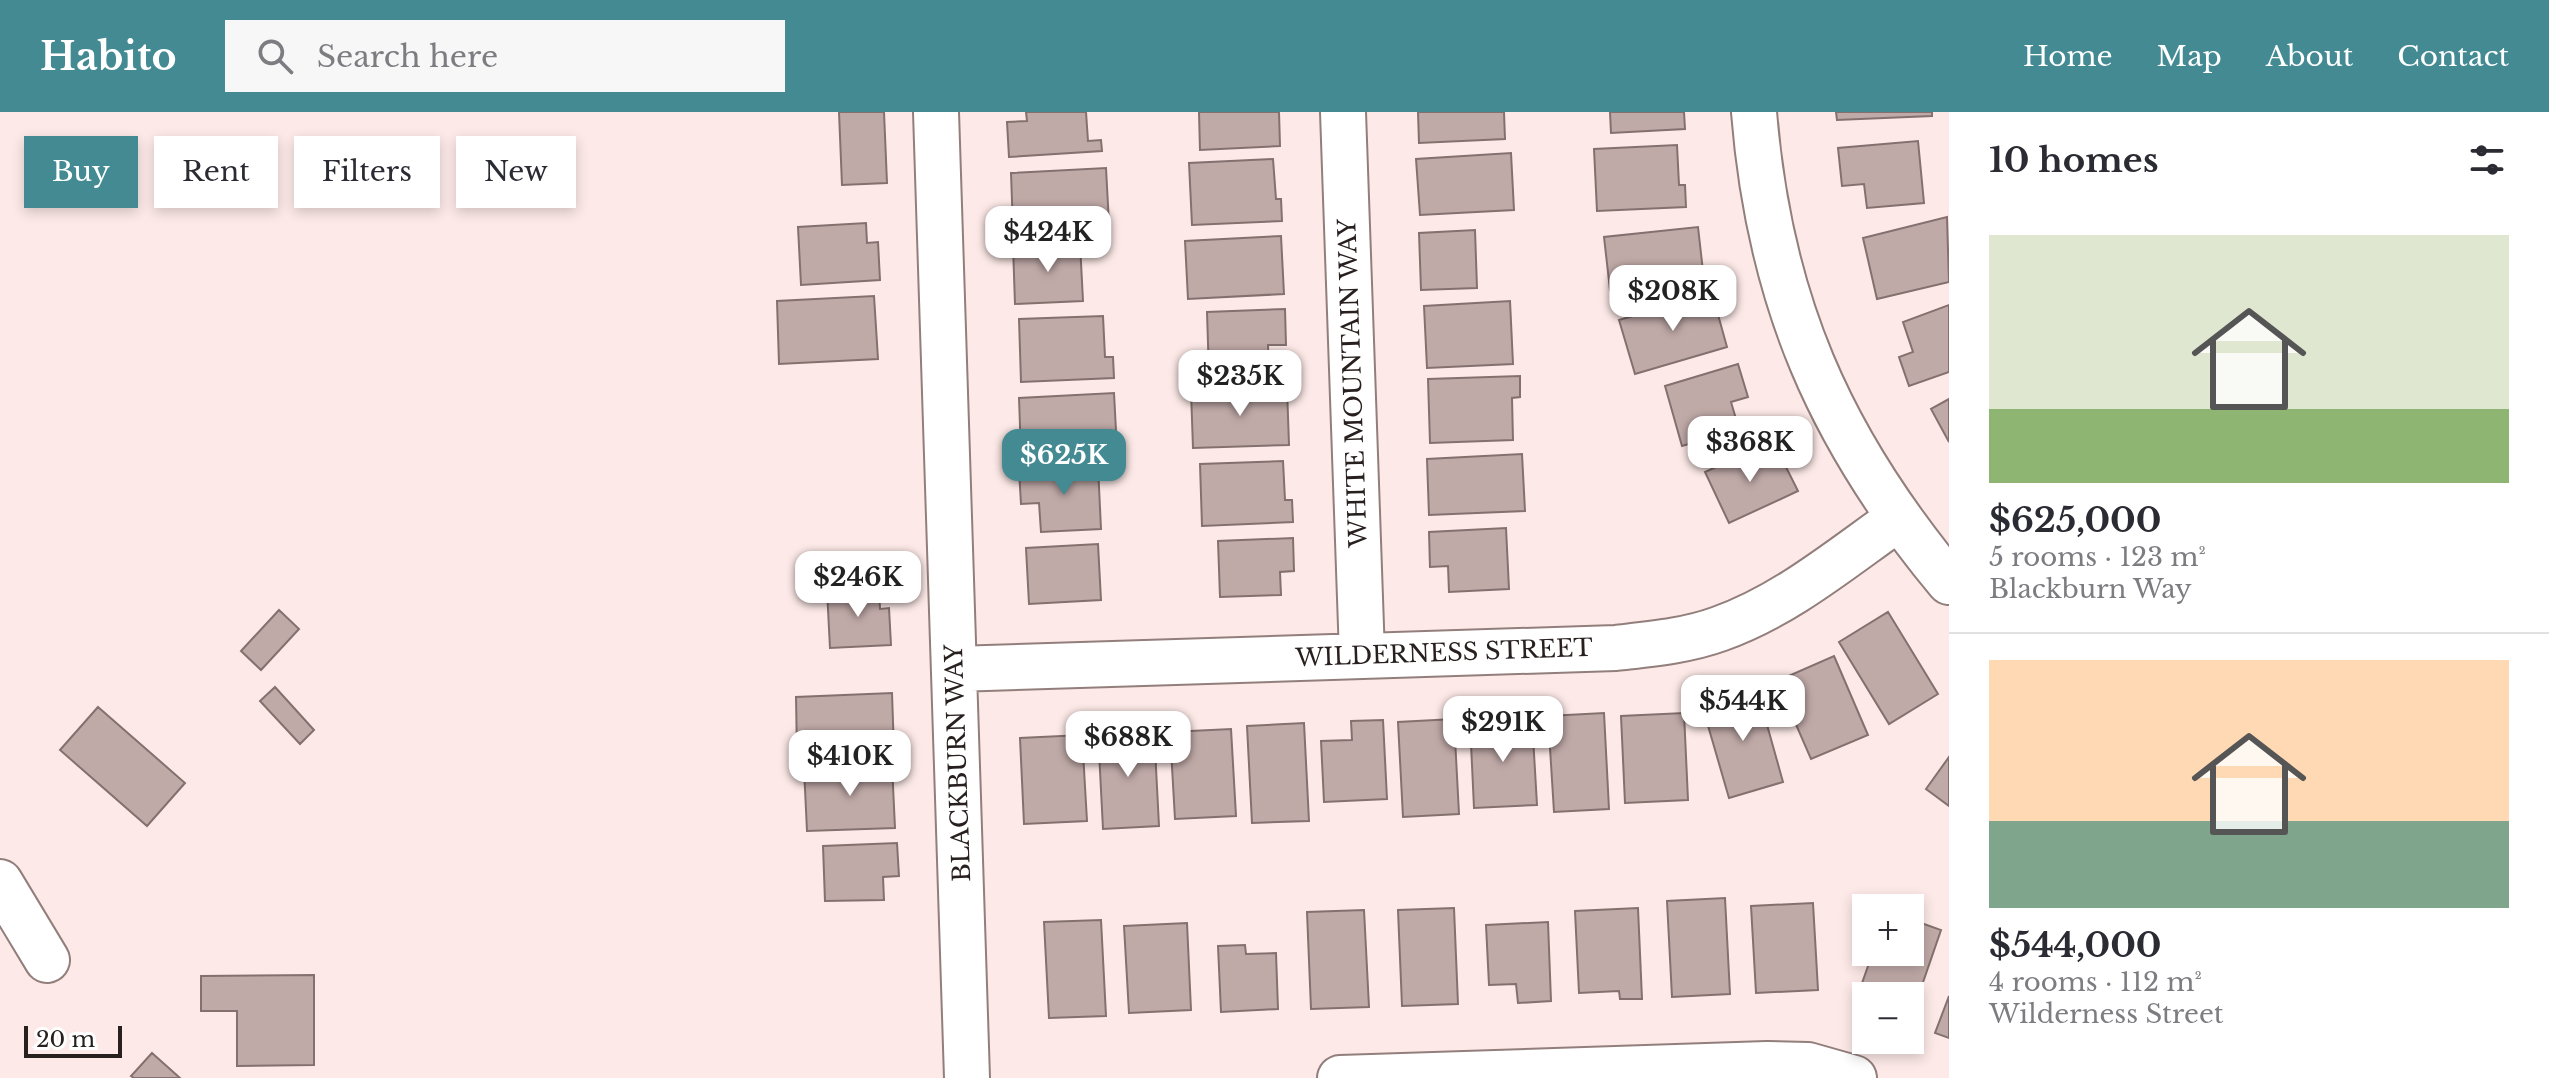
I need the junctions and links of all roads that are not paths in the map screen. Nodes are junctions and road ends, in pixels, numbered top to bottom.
1 (936, 112) edge
2 (1343, 112) edge
3 (1754, 112) edge
4 (1899, 518) junction
5 (1949, 582) edge
6 (1362, 655) junction
7 (955, 669) junction
8 (0, 882) edge
9 (47, 960) dead end
10 (967, 1078) edge
11 (1340, 1078) edge
12 (1854, 1078) edge

1 - 7 street, BLACKBURN WAY
2 - 6 street, WHITE MOUNTAIN WAY
3 - 4 street
4 - 5 street
4 - 6 street, WILDERNESS STREET
6 - 7 street, WILDERNESS STREET
7 - 10 street, BLACKBURN WAY
8 - 9 street
11 - 12 street

